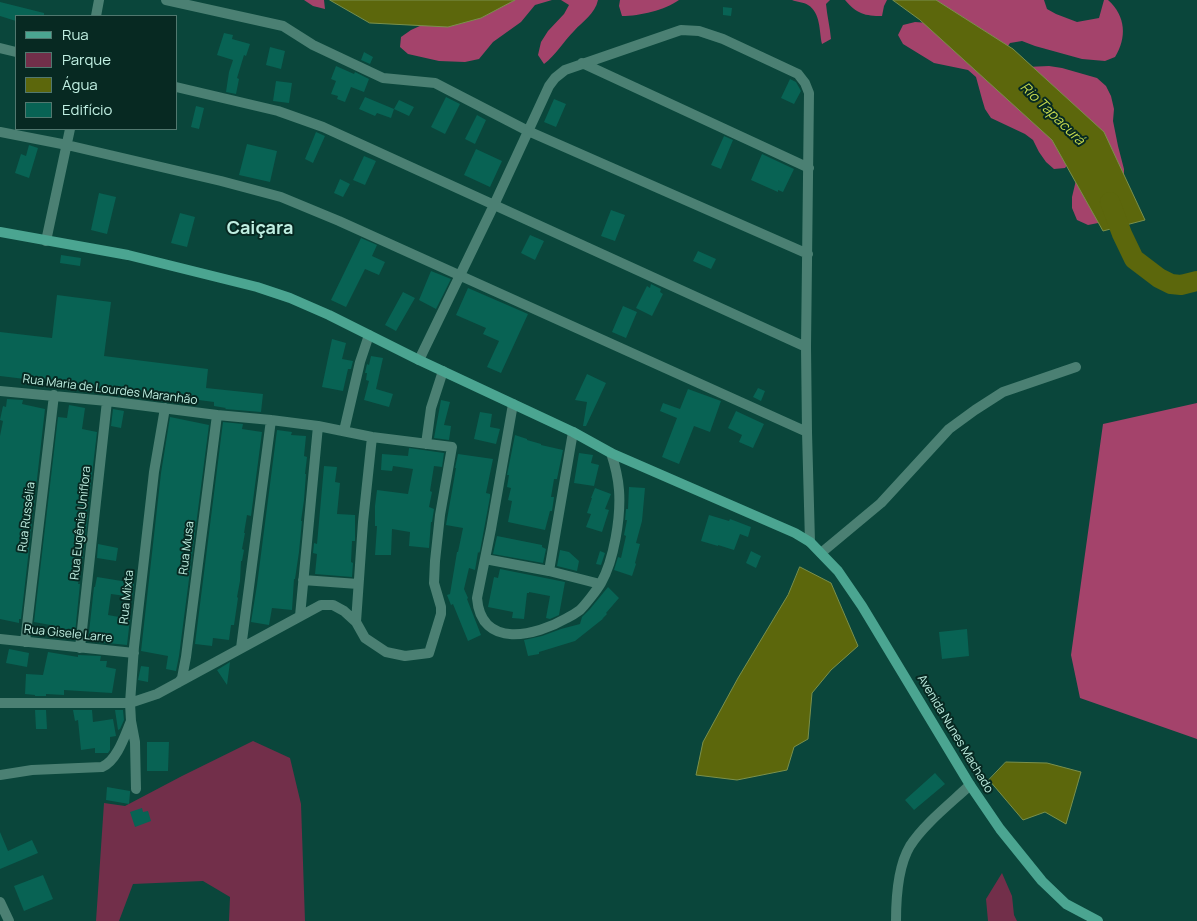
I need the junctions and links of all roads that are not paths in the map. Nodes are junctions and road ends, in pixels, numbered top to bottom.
1 (100, 0) edge
2 (166, 0) edge
3 (96, 15) edge
4 (0, 48) edge
5 (15, 52) edge
6 (582, 63) junction
7 (178, 87) edge
8 (70, 130) edge
9 (528, 131) junction
10 (0, 132) edge
11 (67, 145) junction
12 (809, 168) junction
13 (494, 205) junction
14 (0, 232) edge
15 (46, 241) junction
16 (808, 254) junction
17 (460, 275) junction
18 (369, 335) junction
19 (806, 347) junction
20 (419, 360) junction
21 (1076, 367) dead end
22 (444, 371) junction
23 (0, 391) edge
24 (54, 395) junction
25 (108, 401) junction
26 (513, 404) junction
27 (164, 408) junction
28 (217, 416) junction
29 (271, 420) junction
30 (318, 426) junction
31 (344, 431) junction
32 (573, 432) junction
33 (806, 432) junction
34 (372, 437) junction
35 (426, 444) junction
36 (611, 453) junction
37 (810, 542) junction
38 (821, 553) junction
39 (485, 559) junction
40 (549, 571) junction
41 (303, 580) junction
42 (358, 584) junction
43 (600, 584) junction
44 (300, 616) junction
45 (356, 622) junction
46 (0, 638) edge
47 (25, 642) junction
48 (80, 648) junction
49 (241, 648) junction
50 (134, 653) junction
51 (178, 683) junction
52 (0, 703) edge
53 (130, 703) junction
54 (131, 721) junction
55 (0, 775) edge
56 (970, 785) junction
57 (136, 790) dead end
58 (0, 902) edge
59 (9, 921) edge
60 (896, 921) edge
61 (1098, 921) edge

1 - 3 street
2 - 9 street
4 - 5 street
6 - 9 street
6 - 12 street
6 - 12 street
7 - 13 street
8 - 11 street
9 - 13 street
9 - 16 street
10 - 11 street
11 - 15 street
11 - 17 street
12 - 16 street
13 - 17 street
13 - 19 street
14 - 15 main road, Avenida Nunes Machado
15 - 18 main road, Avenida Nunes Machado
16 - 19 street
17 - 20 street
17 - 33 street
18 - 20 main road, Avenida Nunes Machado
18 - 31 street
19 - 33 street
20 - 22 main road, Avenida Nunes Machado
21 - 38 street
22 - 26 main road, Avenida Nunes Machado
22 - 35 street
23 - 24 street, Rua Maria de Lourdes Maranhão
24 - 25 street, Rua Maria de Lourdes Maranhão
24 - 47 street, Rua Russélia
25 - 27 street, Rua Maria de Lourdes Maranhão
25 - 48 street, Rua Eugênia Uniflora
26 - 32 main road, Avenida Nunes Machado
26 - 39 street
27 - 28 street, Rua Maria de Lourdes Maranhão
27 - 50 street, Rua Mixta
28 - 29 street, Rua Maria de Lourdes Maranhão
28 - 51 street, Rua Musa
29 - 30 street, Rua Maria de Lourdes Maranhão
29 - 49 street
30 - 31 street, Rua Maria de Lourdes Maranhão
30 - 41 street
31 - 34 street, Rua Maria de Lourdes Maranhão
32 - 36 main road, Avenida Nunes Machado
32 - 40 street
33 - 37 street
34 - 35 street, Rua Maria de Lourdes Maranhão
34 - 42 street
35 - 45 street, Rua Maria de Lourdes Maranhão
36 - 37 main road, Avenida Nunes Machado
36 - 43 street
37 - 38 main road, Avenida Nunes Machado
38 - 56 main road, Avenida Nunes Machado
39 - 40 street
39 - 43 street
40 - 43 street
41 - 42 street
41 - 44 street
42 - 45 street
44 - 45 street
44 - 49 street
46 - 47 street, Rua Gisele Larre
47 - 48 street, Rua Gisele Larre
48 - 50 street, Rua Gisele Larre
49 - 51 street
50 - 53 street, Rua Mixta
51 - 53 street
52 - 53 street
53 - 54 street, Rua Mixta
54 - 55 street
54 - 57 street, Rua Mixta
56 - 60 street
56 - 61 main road, Avenida Nunes Machado
58 - 59 street

